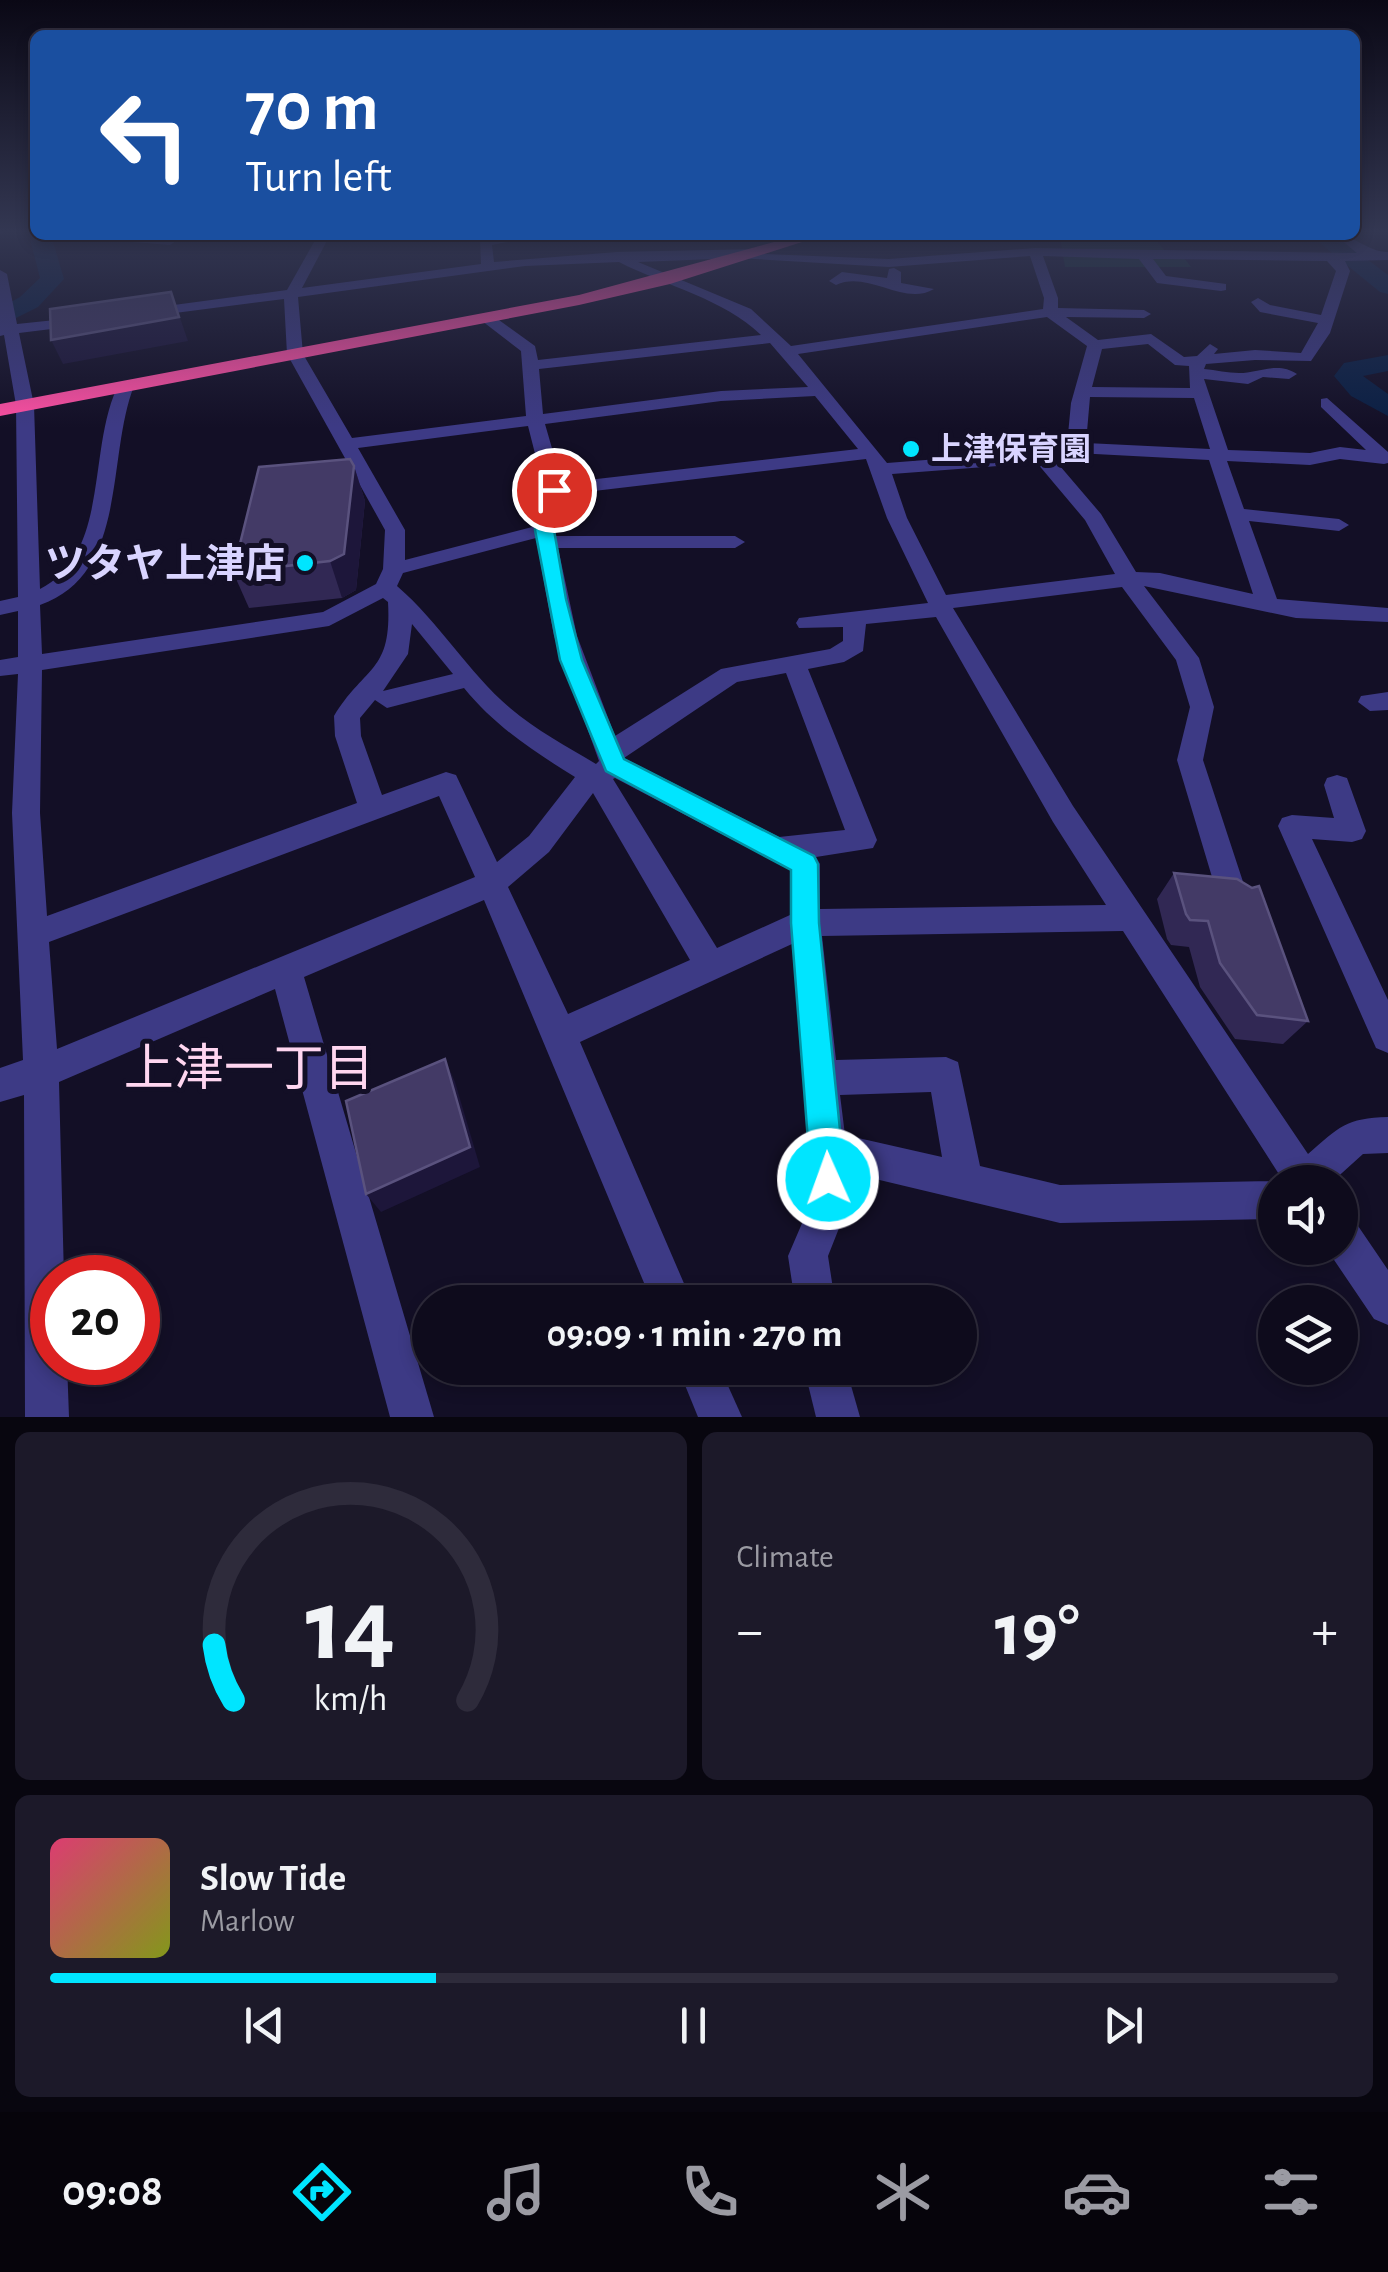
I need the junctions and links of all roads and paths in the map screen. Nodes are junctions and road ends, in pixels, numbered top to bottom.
1 (3, 296) edge
2 (282, 296) edge
3 (291, 296) edge
4 (589, 296) edge
5 (705, 296) edge
6 (1050, 296) edge
7 (1334, 296) edge
8 (1258, 302) dead end
9 (1050, 312) junction
10 (1144, 314) dead end
11 (120, 316) edge
12 (487, 318) junction
13 (100, 319) edge
14 (1325, 320) junction
15 (7, 330) edge
16 (781, 344) junction
17 (1095, 345) junction
18 (296, 354) junction
19 (1203, 360) junction
20 (531, 365) junction
21 (1291, 374) dead end
22 (126, 386) junction
23 (820, 391) junction
24 (1084, 392) junction
25 (1202, 392) junction
26 (1327, 403) dead end
27 (13, 407) edge
28 (535, 419) junction
29 (346, 444) junction
30 (1076, 448) junction
31 (1220, 453) junction
32 (1042, 457) junction
33 (876, 461) junction
34 (554, 490) junction
35 (1236, 514) junction
36 (1339, 525) dead end
37 (545, 536) junction
38 (735, 542) dead end
39 (1130, 580) junction
40 (393, 585) junction
41 (29, 601) junction
42 (941, 606) junction
43 (1268, 606) junction
44 (0, 608) edge
45 (854, 618) junction
46 (1385, 620) edge
47 (806, 623) dead end
48 (30, 663) junction
49 (794, 663) junction
50 (0, 668) edge
51 (470, 678) junction
52 (387, 699) dead end
53 (607, 764) junction
54 (1337, 785) dead end
55 (374, 809) junction
56 (13, 817) edge
57 (776, 849) junction
58 (492, 884) junction
59 (1233, 897) edge
60 (1131, 918) junction
61 (805, 923) junction
62 (32, 934) junction
63 (710, 965) junction
64 (286, 969) junction
65 (560, 1034) junction
66 (1388, 1038) edge
67 (41, 1072) junction
68 (821, 1078) junction
69 (0, 1084) edge
70 (1388, 1135) edge
71 (828, 1149) junction
72 (1294, 1165) edge
73 (1324, 1165) edge
74 (964, 1181) junction
75 (1258, 1200) edge
76 (1358, 1259) edge
77 (665, 1285) edge
78 (812, 1285) edge
79 (1385, 1296) edge
80 (706, 1385) edge
81 (828, 1385) edge
82 (47, 1417) edge
83 (412, 1417) edge
84 (720, 1417) edge
85 (838, 1417) edge

1 - 15 street
2 - 11 street
3 - 18 street
4 - 12 highway
5 - 16 street
6 - 9 street
7 - 14 street
8 - 14 street
9 - 10 street
9 - 16 street
9 - 17 street
12 - 18 highway
12 - 20 street
13 - 15 street
14 - 19 street
15 - 27 street
16 - 20 street
16 - 23 street
17 - 19 street
17 - 24 street
18 - 22 highway
18 - 29 street
19 - 21 street
19 - 25 street
20 - 28 street
22 - 27 highway
22 - 41 street
23 - 28 street
23 - 33 street
24 - 25 street
24 - 30 street
25 - 31 street
26 - 31 street
27 - 41 street
28 - 29 street
28 - 34 street
29 - 40 street
30 - 31 street
30 - 32 street
31 - 35 street
32 - 33 street
32 - 39 street
33 - 34 street
33 - 42 street
34 - 37 street
35 - 36 street
35 - 43 street
37 - 38 street
37 - 40 street
37 - 53 street
39 - 42 street
39 - 43 street
39 - 59 street
40 - 48 street
40 - 51 street
40 - 55 street
41 - 44 street
41 - 48 street
42 - 45 street
42 - 60 street
43 - 46 street
45 - 47 street
45 - 49 street
48 - 50 street
48 - 56 street
49 - 53 street
49 - 57 street
51 - 52 street
51 - 53 street
53 - 57 street
53 - 58 street
53 - 63 street
54 - 66 street
55 - 58 street
55 - 62 street
56 - 62 street
57 - 61 street
58 - 64 street
58 - 65 street
60 - 61 street
60 - 72 street
61 - 63 street
61 - 68 street
62 - 67 street
63 - 65 street
64 - 67 street
64 - 83 street
65 - 77 street
67 - 69 street
67 - 82 street
68 - 71 street
68 - 74 street
70 - 73 street
71 - 74 street
71 - 78 street
74 - 75 street
76 - 79 street
80 - 84 street
81 - 85 street

